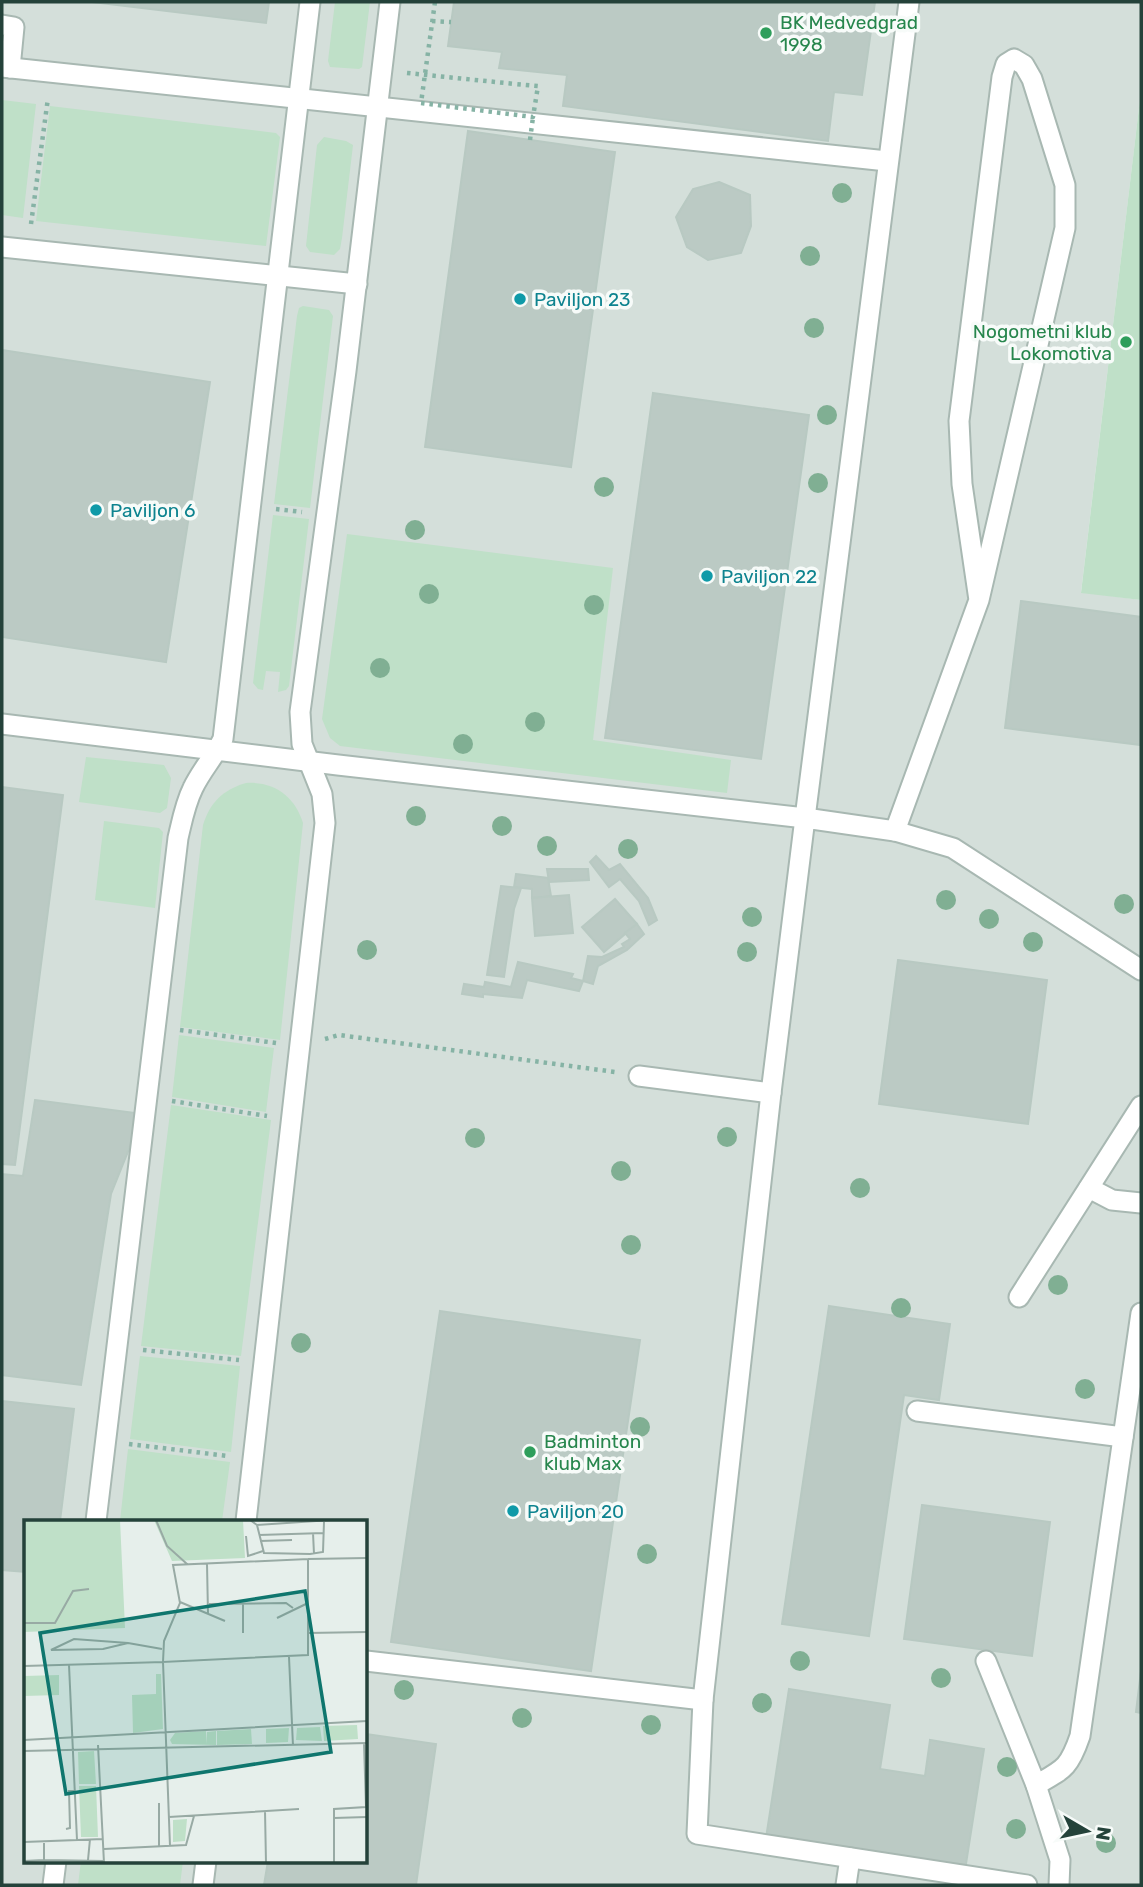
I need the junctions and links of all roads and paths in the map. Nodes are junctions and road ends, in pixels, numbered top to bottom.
1 (310, 2) edge
2 (390, 2) edge
3 (435, 2) edge
4 (909, 2) edge
5 (432, 21) junction
6 (451, 22) dead end
7 (2, 25) edge
8 (6, 68) edge
9 (51, 72) junction
10 (436, 75) dead end
11 (299, 100) junction
12 (377, 108) junction
13 (533, 117) junction
14 (530, 140) dead end
15 (887, 161) junction
16 (2, 247) edge
17 (27, 250) junction
18 (278, 276) junction
19 (357, 284) junction
20 (251, 506) junction
21 (327, 515) junction
22 (979, 600) junction
23 (2, 724) edge
24 (218, 750) junction
25 (309, 762) junction
26 (805, 818) junction
27 (895, 831) junction
28 (1141, 970) edge
29 (155, 1027) junction
30 (300, 1046) junction
31 (639, 1076) joint
32 (771, 1093) junction
33 (147, 1097) junction
34 (1141, 1106) edge
35 (292, 1120) junction
36 (1089, 1188) junction
37 (1141, 1203) edge
38 (1019, 1297) dead end
39 (1141, 1313) edge
40 (117, 1348) junction
41 (264, 1362) junction
42 (917, 1411) dead end
43 (1123, 1437) junction
44 (106, 1441) junction
45 (253, 1459) junction
46 (96, 1520) edge
47 (246, 1520) edge
48 (368, 1661) edge
49 (986, 1661) dead end
50 (703, 1700) junction
51 (1035, 1785) junction
52 (850, 1858) junction
53 (56, 1862) edge
54 (206, 1862) edge
55 (53, 1885) edge
56 (203, 1885) edge
57 (846, 1885) edge
58 (1027, 1885) edge
59 (1059, 1885) edge

1 - 11 lane
2 - 12 lane
3 - 5 path, bridge
4 - 15 lane
5 - 6 path
5 - 13 path, bridge
7 - 8 lane
8 - 9 lane
9 - 11 lane
9 - 17 path
10 - 13 path, bridge
11 - 12 lane
11 - 18 lane
12 - 15 lane
12 - 19 lane
13 - 14 path, bridge
15 - 26 lane
16 - 17 lane
17 - 18 lane
18 - 19 lane
18 - 20 lane
19 - 21 lane
20 - 21 path
20 - 24 lane
21 - 25 lane
22 - 22 lane
22 - 27 lane
23 - 24 lane
24 - 25 lane
24 - 29 lane
25 - 26 lane
25 - 30 lane
26 - 27 lane
26 - 32 lane
27 - 28 lane
29 - 30 path
29 - 33 lane
30 - 31 path
30 - 35 lane
31 - 32 lane
32 - 50 lane
33 - 35 path
33 - 40 lane
34 - 36 lane
35 - 41 lane
36 - 37 lane
36 - 38 lane
39 - 43 lane
40 - 41 path
40 - 44 lane
41 - 45 lane
42 - 43 lane
43 - 51 lane
44 - 45 path
44 - 46 lane
45 - 47 lane
48 - 50 lane
49 - 51 lane
50 - 52 lane
51 - 59 lane
52 - 57 lane
52 - 58 lane
53 - 55 lane
54 - 56 lane

